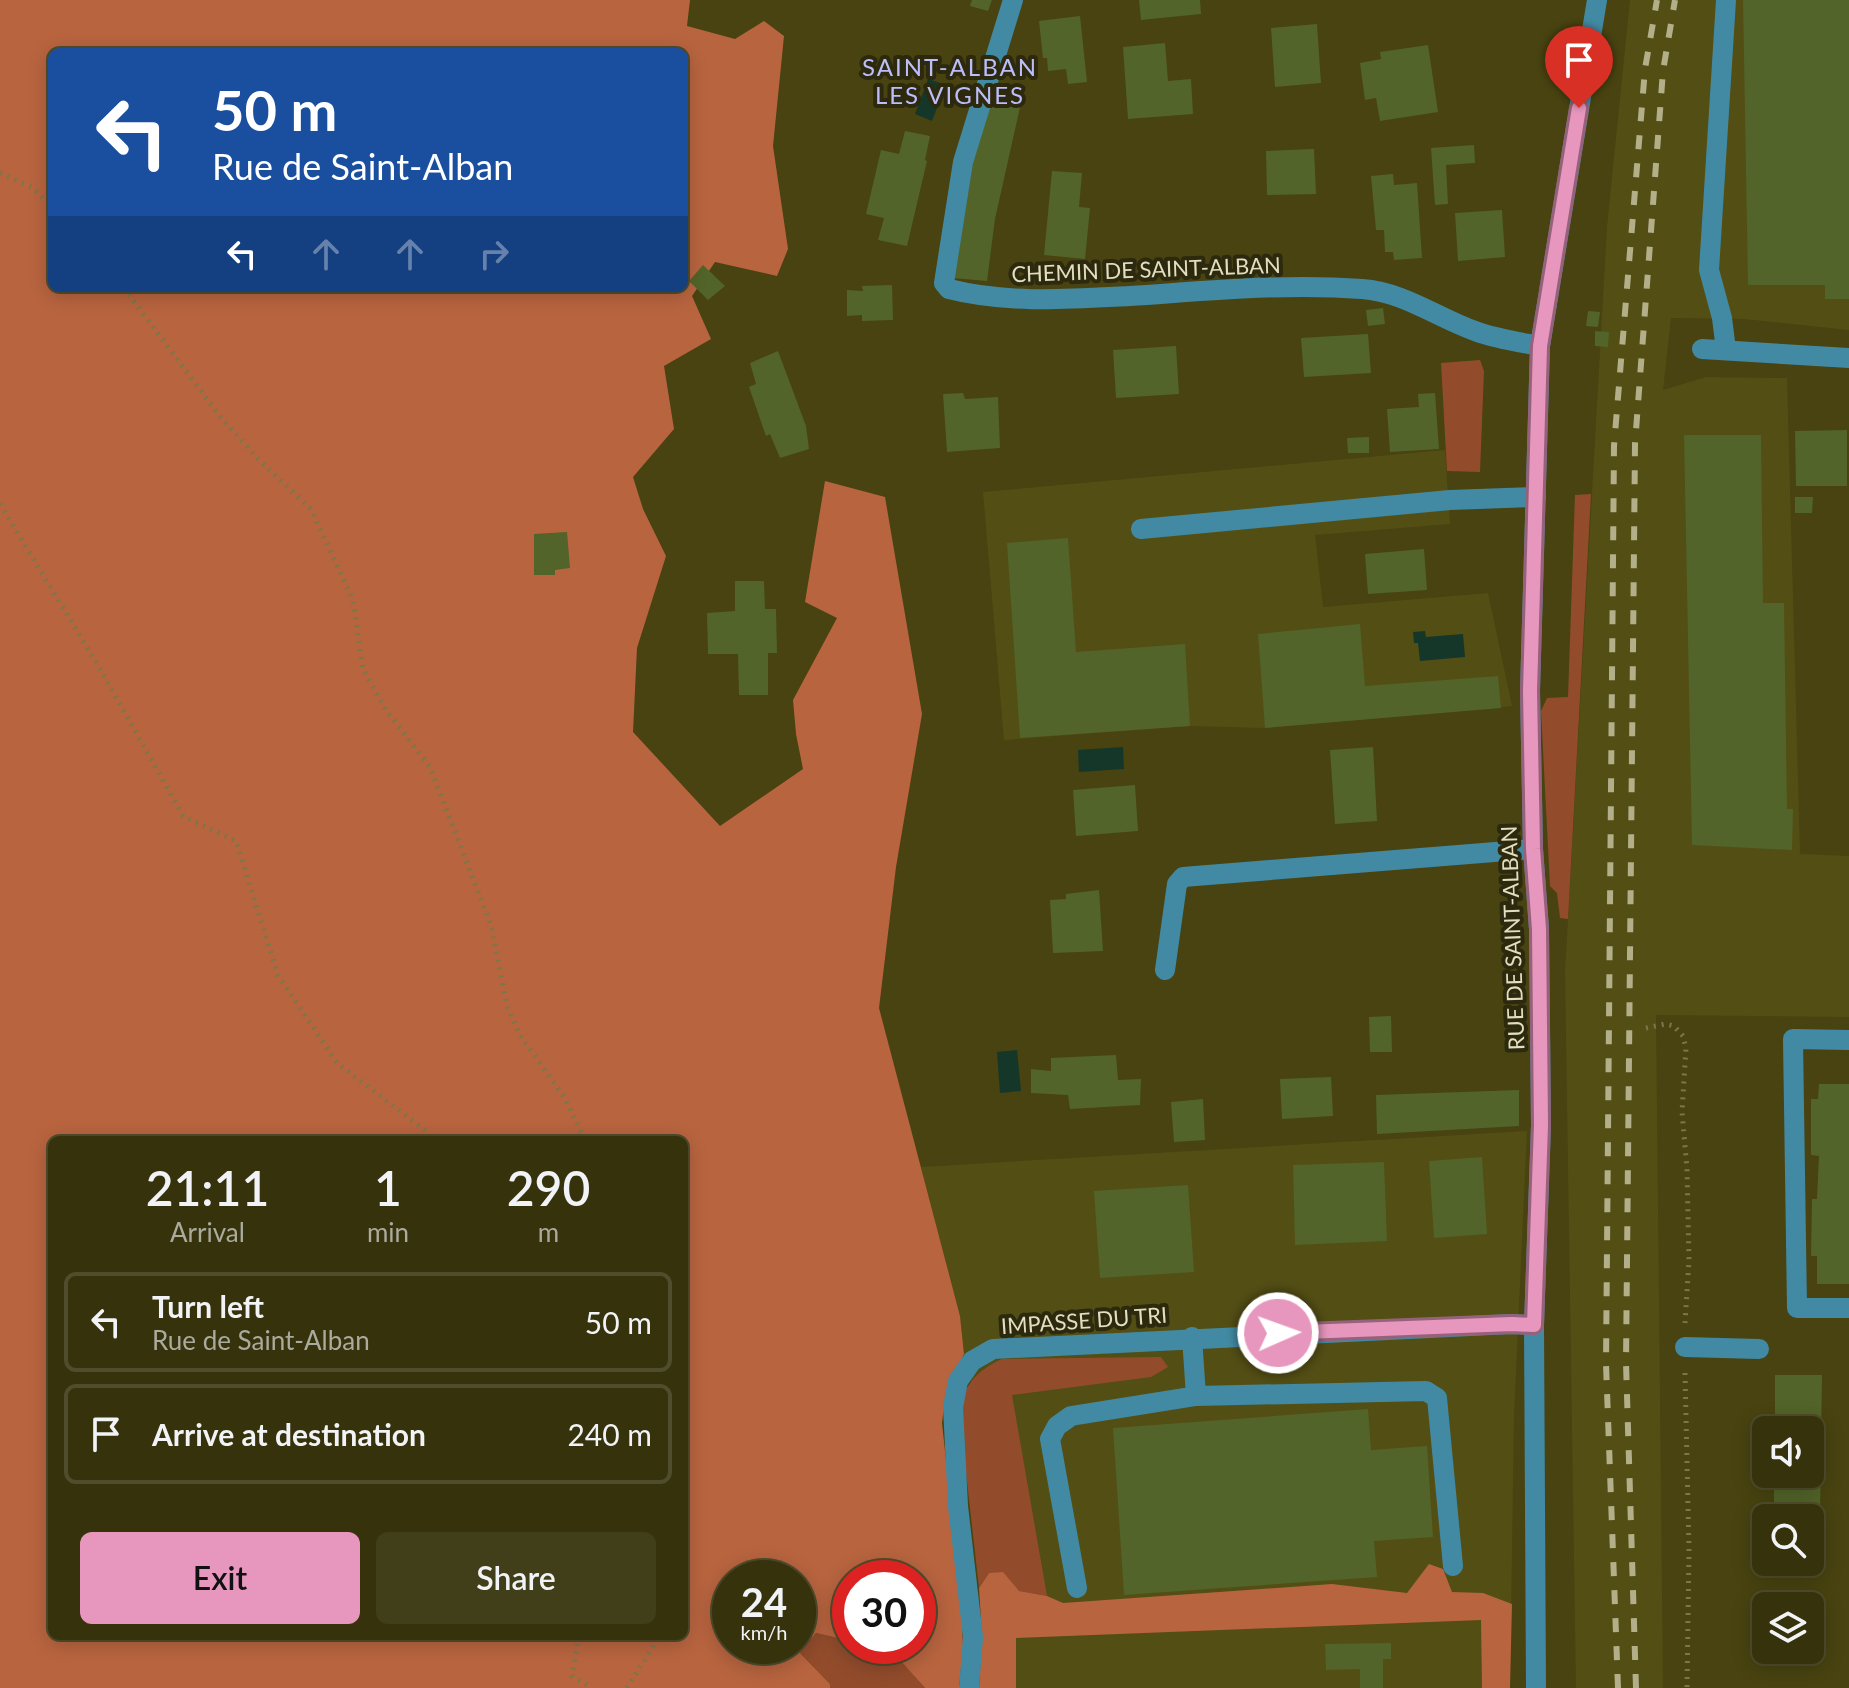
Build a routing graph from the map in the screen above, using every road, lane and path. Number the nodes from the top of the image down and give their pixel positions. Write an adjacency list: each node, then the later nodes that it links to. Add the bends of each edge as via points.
1 (1013, 0): 7 (street, CHEMIN DE SAINT-ALBAN, via 963,162 944,283 949,289 1001,299 1080,299 1259,287 1363,289 1415,302 1475,331)
2 (1597, 0): 7 (street, RUE DE SAINT-ALBAN)
3 (1726, 0): 9 (street, via 1709,270)
4 (0, 173): 5 (path, via 31,187)
5 (48, 202)
6 (127, 292): 18 (path, via 222,419 311,509 353,600 363,669 386,710 430,767 491,925 507,1006)
7 (1540, 346): 11 (street, RUE DE SAINT-ALBAN)
8 (1702, 349): 9 (street)
9 (1726, 350): 10 (street)
10 (1849, 358)
11 (1536, 497): 13 (street); 14 (street, RUE DE SAINT-ALBAN, via 1530,691)
12 (0, 504): 17 (path, via 183,816 236,841 278,975 337,1063)
13 (1141, 529)
14 (1533, 849): 15 (street, via 1183,877 1177,884); 20 (street, RUE DE SAINT-ALBAN, via 1541,1110)
15 (1165, 970)
16 (1849, 1040): 19 (street, via 1793,1039 1797,1308)
17 (431, 1136)
18 (583, 1136)
19 (1849, 1308)
20 (1534, 1325): 21 (street, IMPASSE DU TRI); 32 (street, RUE DE SAINT-ALBAN)
21 (1192, 1337): 24 (street); 31 (street, IMPASSE DU TRI, via 993,1349 972,1361 958,1381 953,1407 973,1637)
22 (1685, 1347): 23 (street)
23 (1759, 1349)
24 (1196, 1396): 25 (street, via 1426,1391 1437,1398); 26 (street, via 1071,1416 1057,1426 1050,1439)
25 (1453, 1566)
26 (1077, 1588)
27 (578, 1640): 29 (path, via 572,1676)
28 (657, 1640): 30 (path)
29 (592, 1688)
30 (627, 1688)
31 (969, 1688)
32 (1536, 1688)

